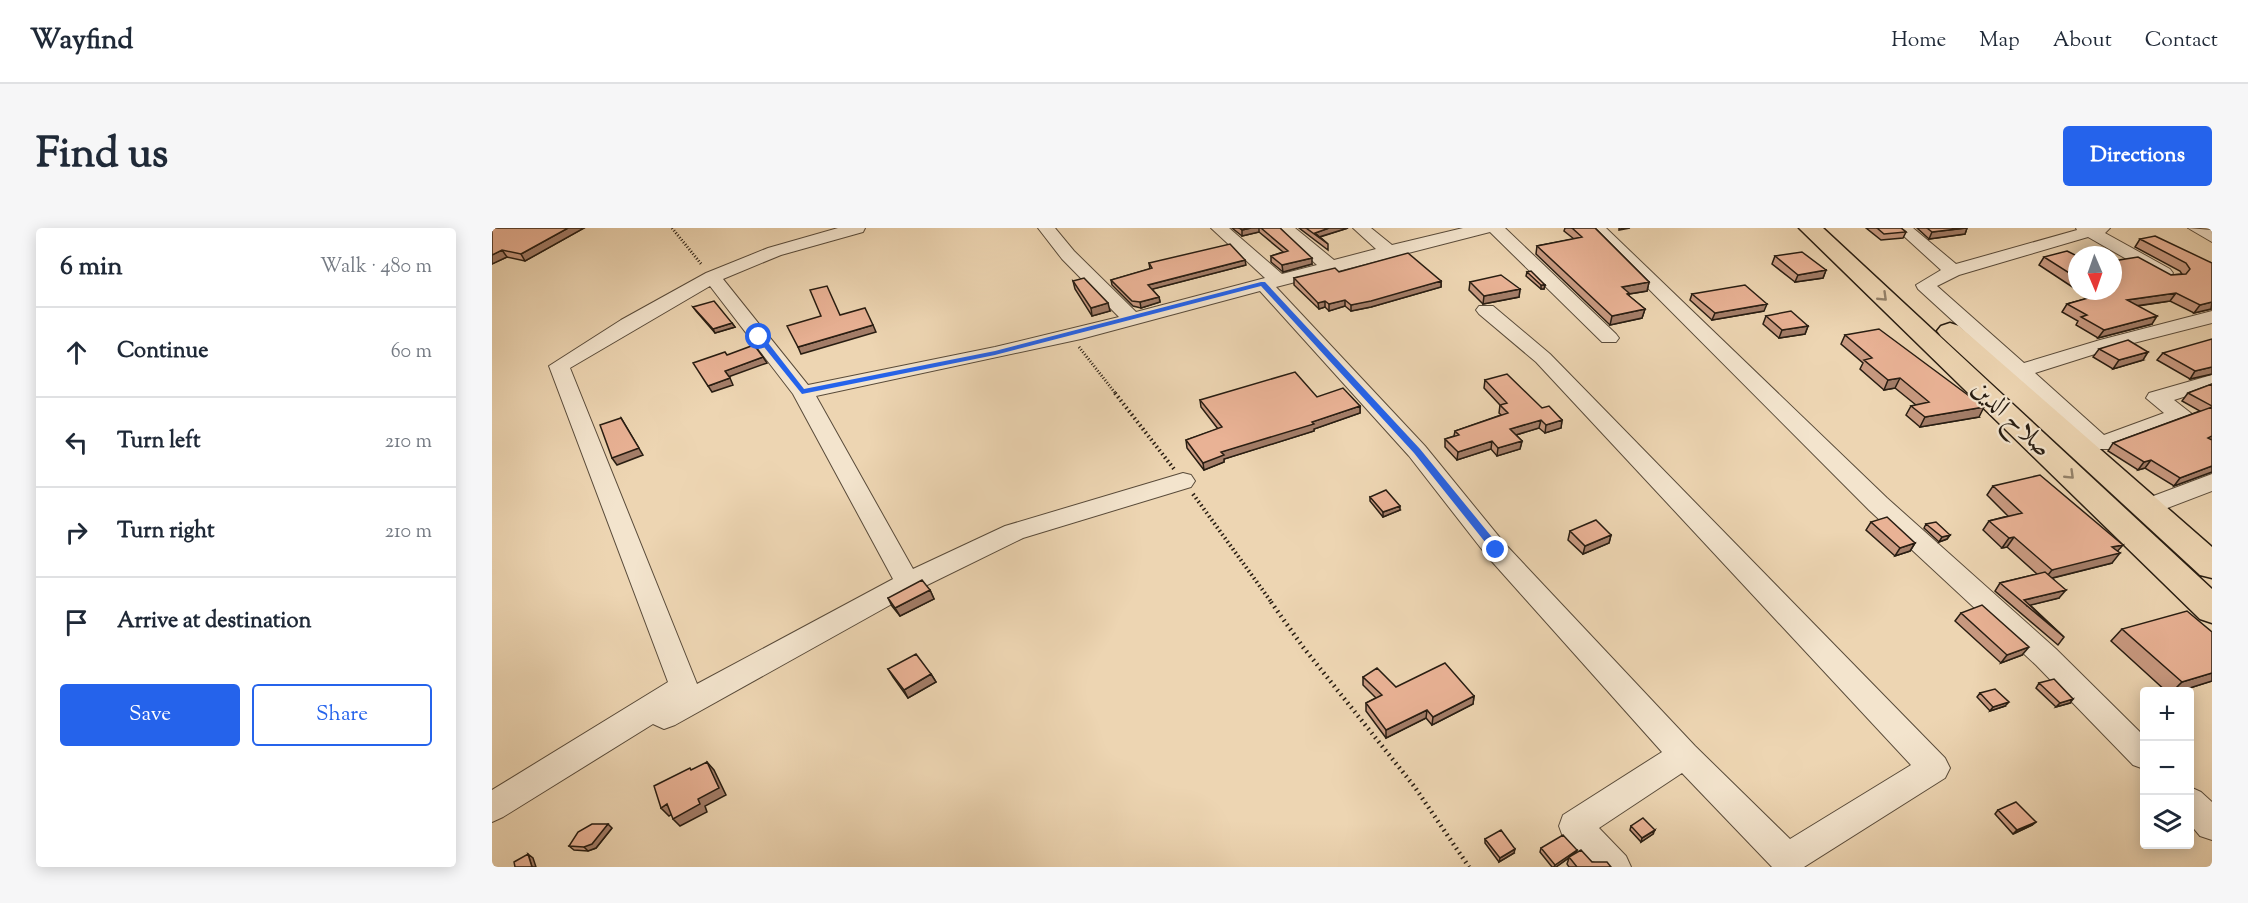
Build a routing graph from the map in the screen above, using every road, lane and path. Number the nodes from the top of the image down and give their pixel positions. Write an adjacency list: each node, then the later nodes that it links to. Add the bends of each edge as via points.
1 (672, 228): 19 (path)
2 (857, 228): 19 (street, via 750,260)
3 (1046, 228): 24 (street)
4 (1219, 228): 21 (street)
5 (1286, 228): 17 (street)
6 (1361, 228): 16 (street)
7 (1486, 228): 16 (street)
8 (1496, 228): 26 (street)
9 (1596, 228): 36 (street, via 1878,504 2046,657)
10 (1810, 228): 35 (highway, صلاح الدين, one-way to 35)
11 (1835, 228): 32 (highway, صلاح الدين)
12 (1903, 228): 18 (street)
13 (2196, 228): 15 (street)
14 (2091, 229): 18 (street); 20 (street)
15 (2212, 237)
16 (1388, 251): 17 (street)
17 (1331, 267): 21 (street)
18 (1953, 272): 27 (street, via 1925,285)
19 (712, 277): 29 (street); 39 (street, via 559,366 683,684 676,694)
20 (2173, 277)
21 (1271, 282): 24 (street); 37 (street, via 1417,451 1496,550)
22 (1486, 310): 37 (street, via 1543,358 1934,768 1787,859)
23 (2212, 317): 27 (street)
24 (1131, 318): 25 (street)
25 (1081, 333): 29 (street); 30 (path, via 1077,343)
26 (1609, 338)
27 (2021, 371): 28 (street, via 2101,444 2181,414 2157,398)
28 (2212, 381)
29 (802, 392): 34 (street)
30 (1183, 481): 34 (street, via 1014,532); 41 (path, via 1303,647 1414,786)
31 (2212, 482): 32 (street)
32 (2149, 507): 33 (highway, صلاح الدين)
33 (2212, 566)
34 (908, 583): 39 (street)
35 (2212, 610)
36 (2140, 751)
37 (1684, 755): 42 (street, via 1575,826)
38 (2194, 806): 40 (street)
39 (492, 808)
40 (2212, 825)
41 (1469, 867)
42 (1614, 867)

